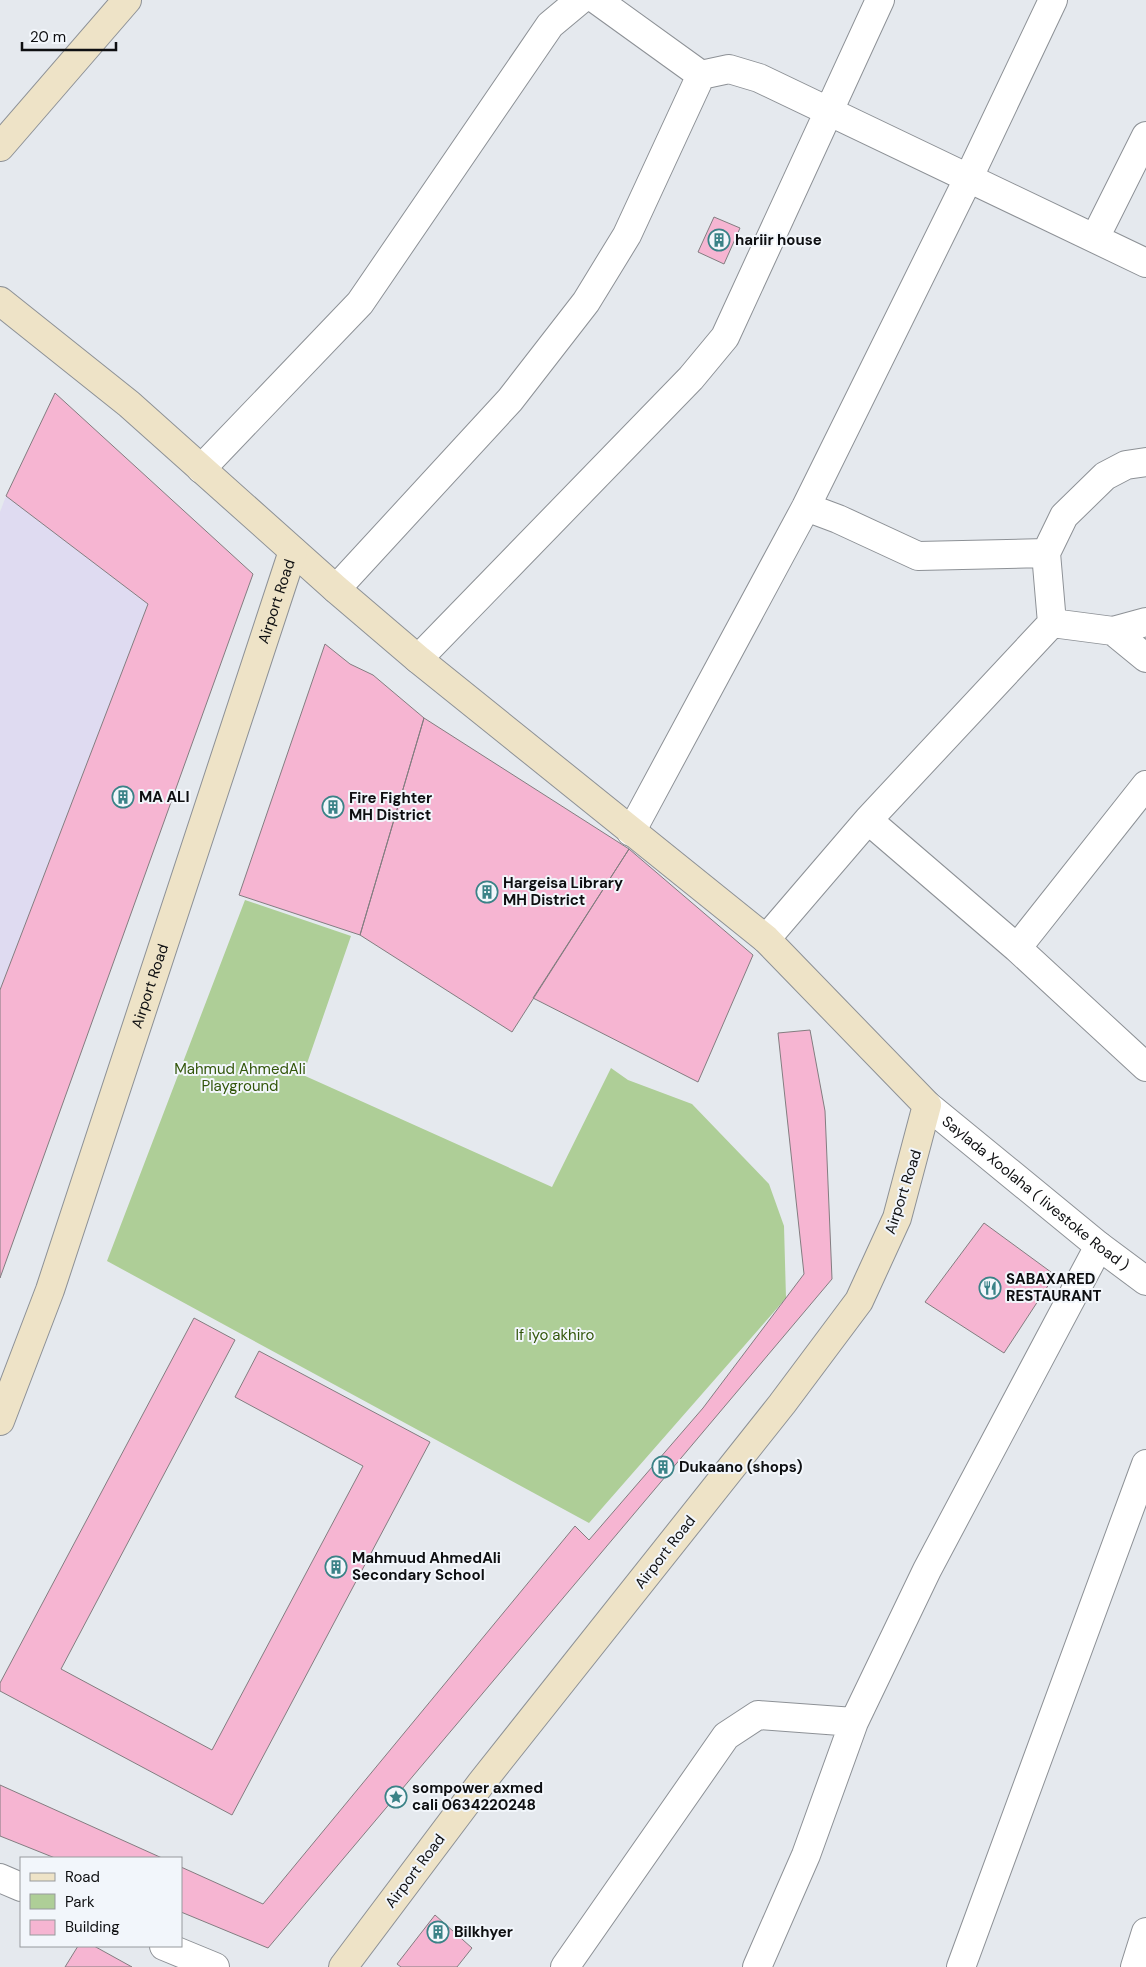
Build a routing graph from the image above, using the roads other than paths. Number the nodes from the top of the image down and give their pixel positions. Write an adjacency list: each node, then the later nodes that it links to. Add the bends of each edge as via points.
1 (580, 0): 15 (street, via 550,25 360,303)
2 (597, 0): 6 (street)
3 (880, 0): 7 (street)
4 (1053, 0): 10 (street)
5 (123, 1): 9 (main road)
6 (701, 75): 7 (street, via 728,69 759,78); 19 (street, via 627,235 586,302 510,400)
7 (829, 112): 10 (street); 24 (street, via 725,337 691,378)
8 (1146, 136): 11 (street)
9 (0, 147)
10 (969, 177): 11 (street); 16 (street)
11 (1095, 238): 12 (street)
12 (1146, 263)
13 (0, 301): 15 (main road, via 129,404)
14 (1146, 462): 18 (street, via 1126,465 1105,476 1085,494 1064,516)
15 (201, 469): 17 (main road)
16 (806, 507): 18 (street, via 918,556); 27 (street)
17 (293, 551): 19 (main road); 34 (main road, Airport Road, via 50,1290)
18 (1046, 553): 21 (street)
19 (336, 589): 24 (main road)
20 (1146, 622): 22 (street)
21 (1052, 623): 22 (street); 26 (street)
22 (1113, 630): 23 (street)
23 (1146, 658)
24 (418, 660): 27 (main road)
25 (1146, 786): 29 (street)
26 (868, 820): 28 (street); 29 (street)
27 (631, 832): 28 (main road)
28 (766, 939): 31 (main road)
29 (1017, 948): 30 (street)
30 (1146, 1066)
31 (927, 1105): 32 (street, Saylada Xoolaha ( livestoke Road )); 42 (main road, Airport Road, via 897,1218 859,1301 782,1404 482,1782)
32 (1100, 1246): 33 (street, Saylada Xoolaha ( livestoke Road )); 36 (street, via 927,1570)
33 (1146, 1281)
34 (0, 1421)
35 (1146, 1464): 45 (street)
36 (854, 1722): 43 (street, via 758,1715 726,1736); 44 (street, via 806,1855)
37 (0, 1878): 38 (street)
38 (20, 1886)
39 (1146, 1932): 46 (street)
40 (166, 1947): 41 (street)
41 (215, 1967)
42 (343, 1967)
43 (565, 1967)
44 (757, 1967)
45 (961, 1967)
46 (1135, 1967)

